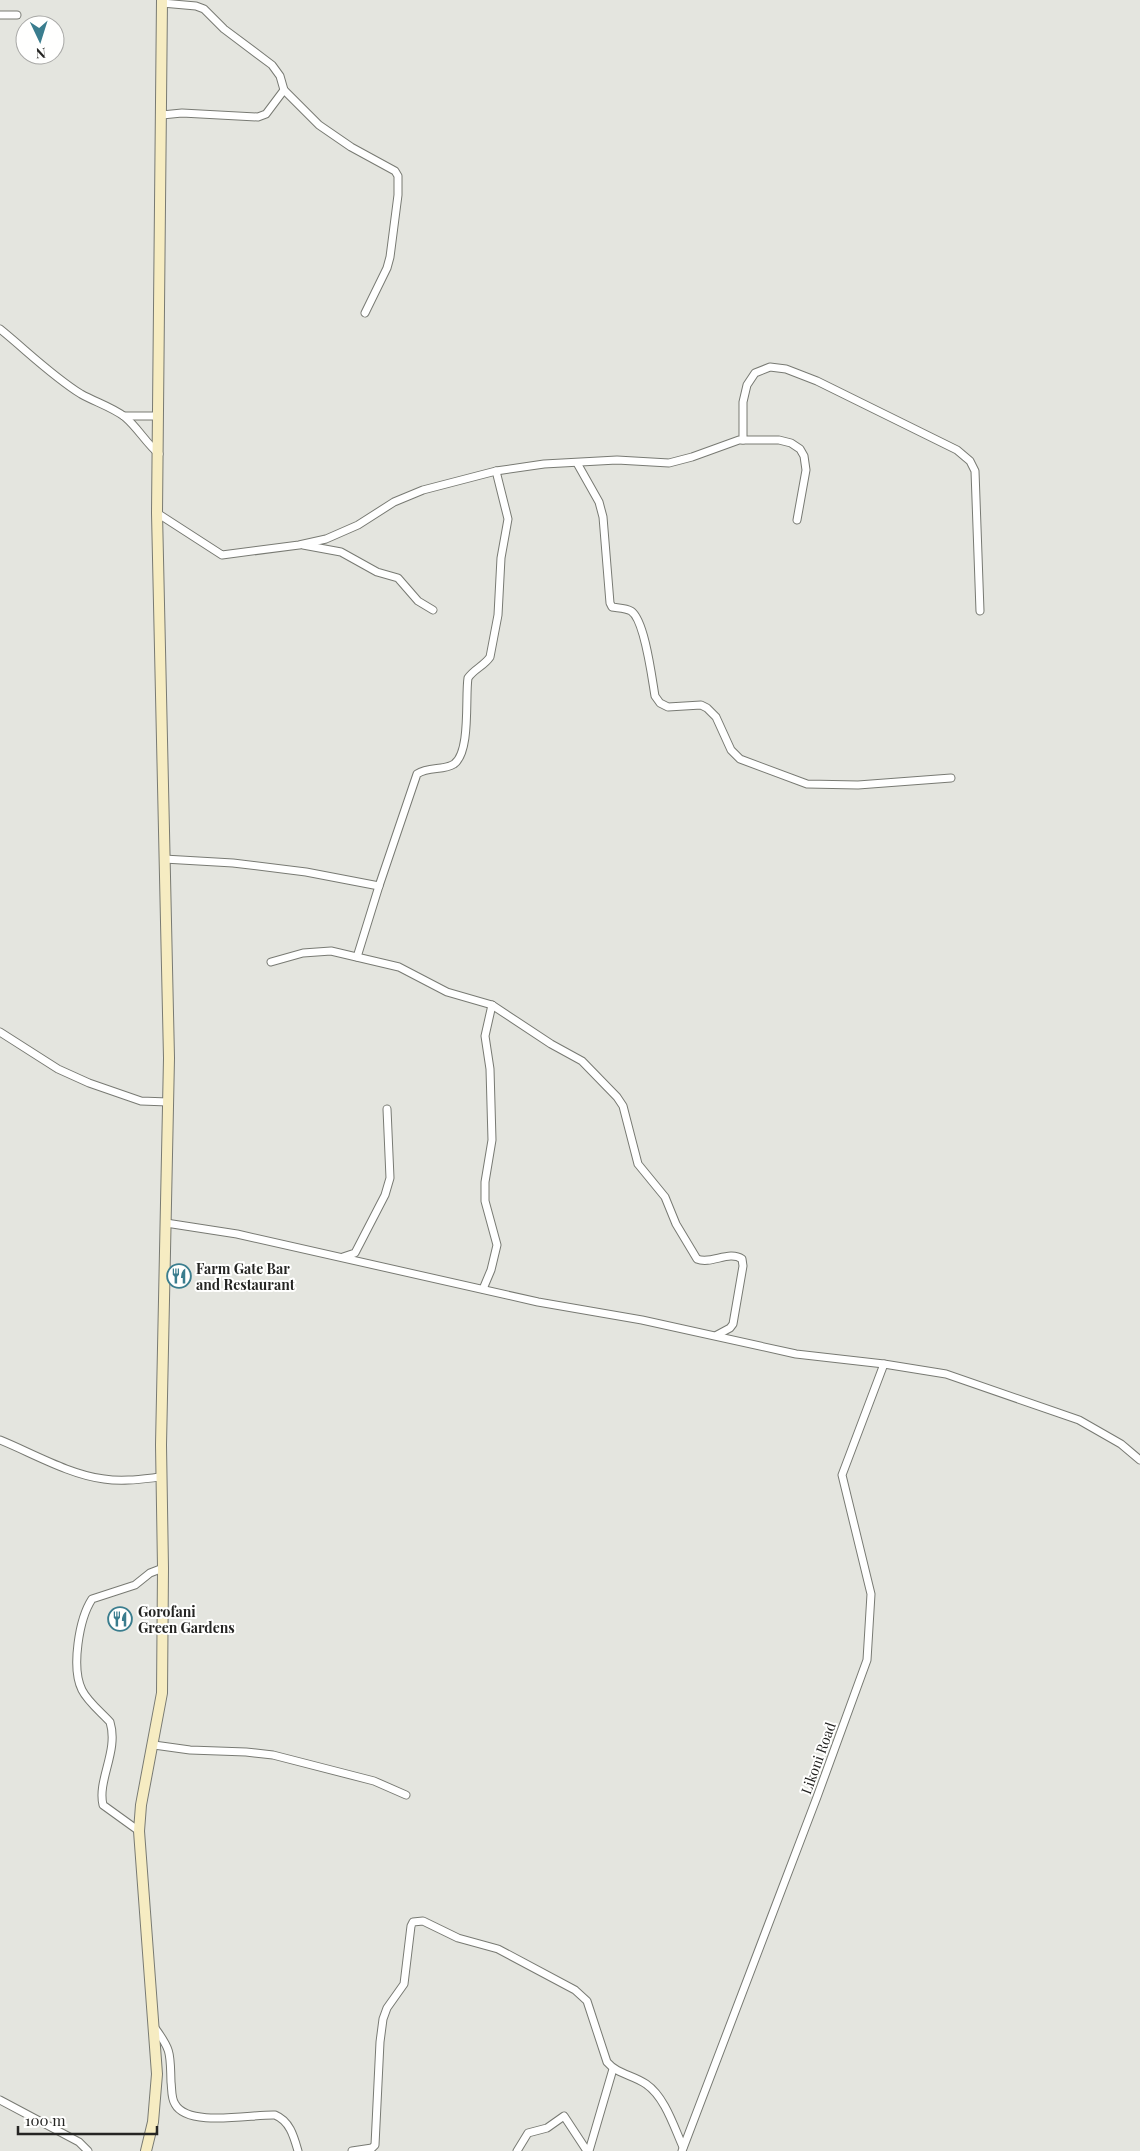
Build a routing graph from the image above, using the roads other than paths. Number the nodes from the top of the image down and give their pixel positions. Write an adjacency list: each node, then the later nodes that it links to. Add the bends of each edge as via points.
1 (162, 1): 4 (street, via 204,9 224,29 272,65); 5 (street)
2 (0, 15): 3 (street)
3 (15, 15)
4 (284, 90): 5 (street, via 266,114 258,116); 6 (street, via 319,125 351,147 395,170 398,176 387,268)
5 (162, 115): 9 (street)
6 (365, 314)
7 (0, 329): 8 (street, via 73,388)
8 (124, 416): 9 (street); 11 (street)
9 (157, 416): 11 (street)
10 (743, 440): 12 (street, via 677,462 617,460); 15 (street, via 779,440 800,448 806,470); 18 (street, via 743,402 747,385 755,373 770,367 786,369 817,381 957,450 970,461 975,471)
11 (159, 454): 14 (street)
12 (577, 463): 13 (street); 19 (street, via 603,517 610,604 631,611 635,616 644,635 655,696 660,703 668,707 702,705 716,717 731,750 740,759 807,784 858,785)
13 (496, 471): 16 (street, via 423,490 394,502 358,526 326,539); 21 (street, via 508,519 501,558 498,615 490,657 468,678 463,752 455,763 418,774)
14 (157, 513): 16 (street, via 222,555); 20 (street)
15 (797, 520)
16 (302, 544): 17 (street, via 341,552 377,572 398,578 418,601)
17 (433, 610)
18 (980, 611)
19 (951, 778)
20 (164, 859): 21 (street, via 306,872); 26 (street)
21 (378, 886): 22 (street)
22 (357, 957): 23 (street, via 332,951 303,953); 24 (street, via 399,967 447,992)
23 (272, 962)
24 (492, 1005): 30 (street, via 485,1036 492,1140 485,1201 497,1245); 31 (street, via 582,1061 617,1098 627,1119 638,1164 665,1197 678,1230 697,1259 735,1256 742,1259 733,1324)
25 (0, 1032): 26 (street, via 58,1070 89,1083 141,1101)
26 (168, 1102): 28 (street)
27 (386, 1109): 29 (street, via 390,1178 385,1195 353,1254)
28 (166, 1223): 29 (street, via 237,1234); 35 (street)
29 (339, 1257): 30 (street)
30 (483, 1289): 31 (street)
31 (717, 1335): 32 (street, via 796,1354)
32 (884, 1364): 34 (street, via 946,1374 1079,1420 1121,1444); 43 (street, Likoni Road, via 842,1475 871,1594 867,1660)
33 (0, 1440): 35 (street, via 82,1475 103,1480)
34 (1140, 1460)
35 (161, 1477): 36 (street)
36 (163, 1568): 37 (street, via 162,1693); 39 (street, via 150,1573 135,1586 92,1599 79,1640 80,1685 112,1727 103,1805)
37 (154, 1745): 38 (street, via 273,1755 374,1781); 39 (street)
38 (406, 1795)
39 (139, 1831): 40 (street)
40 (154, 2028): 45 (street, via 156,2098); 46 (street, via 168,2047 172,2094 183,2113 222,2118 275,2115 291,2131)
41 (613, 2069): 43 (street, via 651,2089 662,2102); 47 (street, via 603,2056 587,2001 575,1990 498,1949 458,1938 417,1920 412,1926 404,1984 383,2019 375,2145); 49 (street)
42 (0, 2100): 44 (street, via 79,2142)
43 (683, 2149)
44 (88, 2151)
45 (146, 2151)
46 (298, 2151)
47 (352, 2151)
48 (517, 2151): 49 (street, via 528,2133 547,2128 564,2116)
49 (588, 2151)

